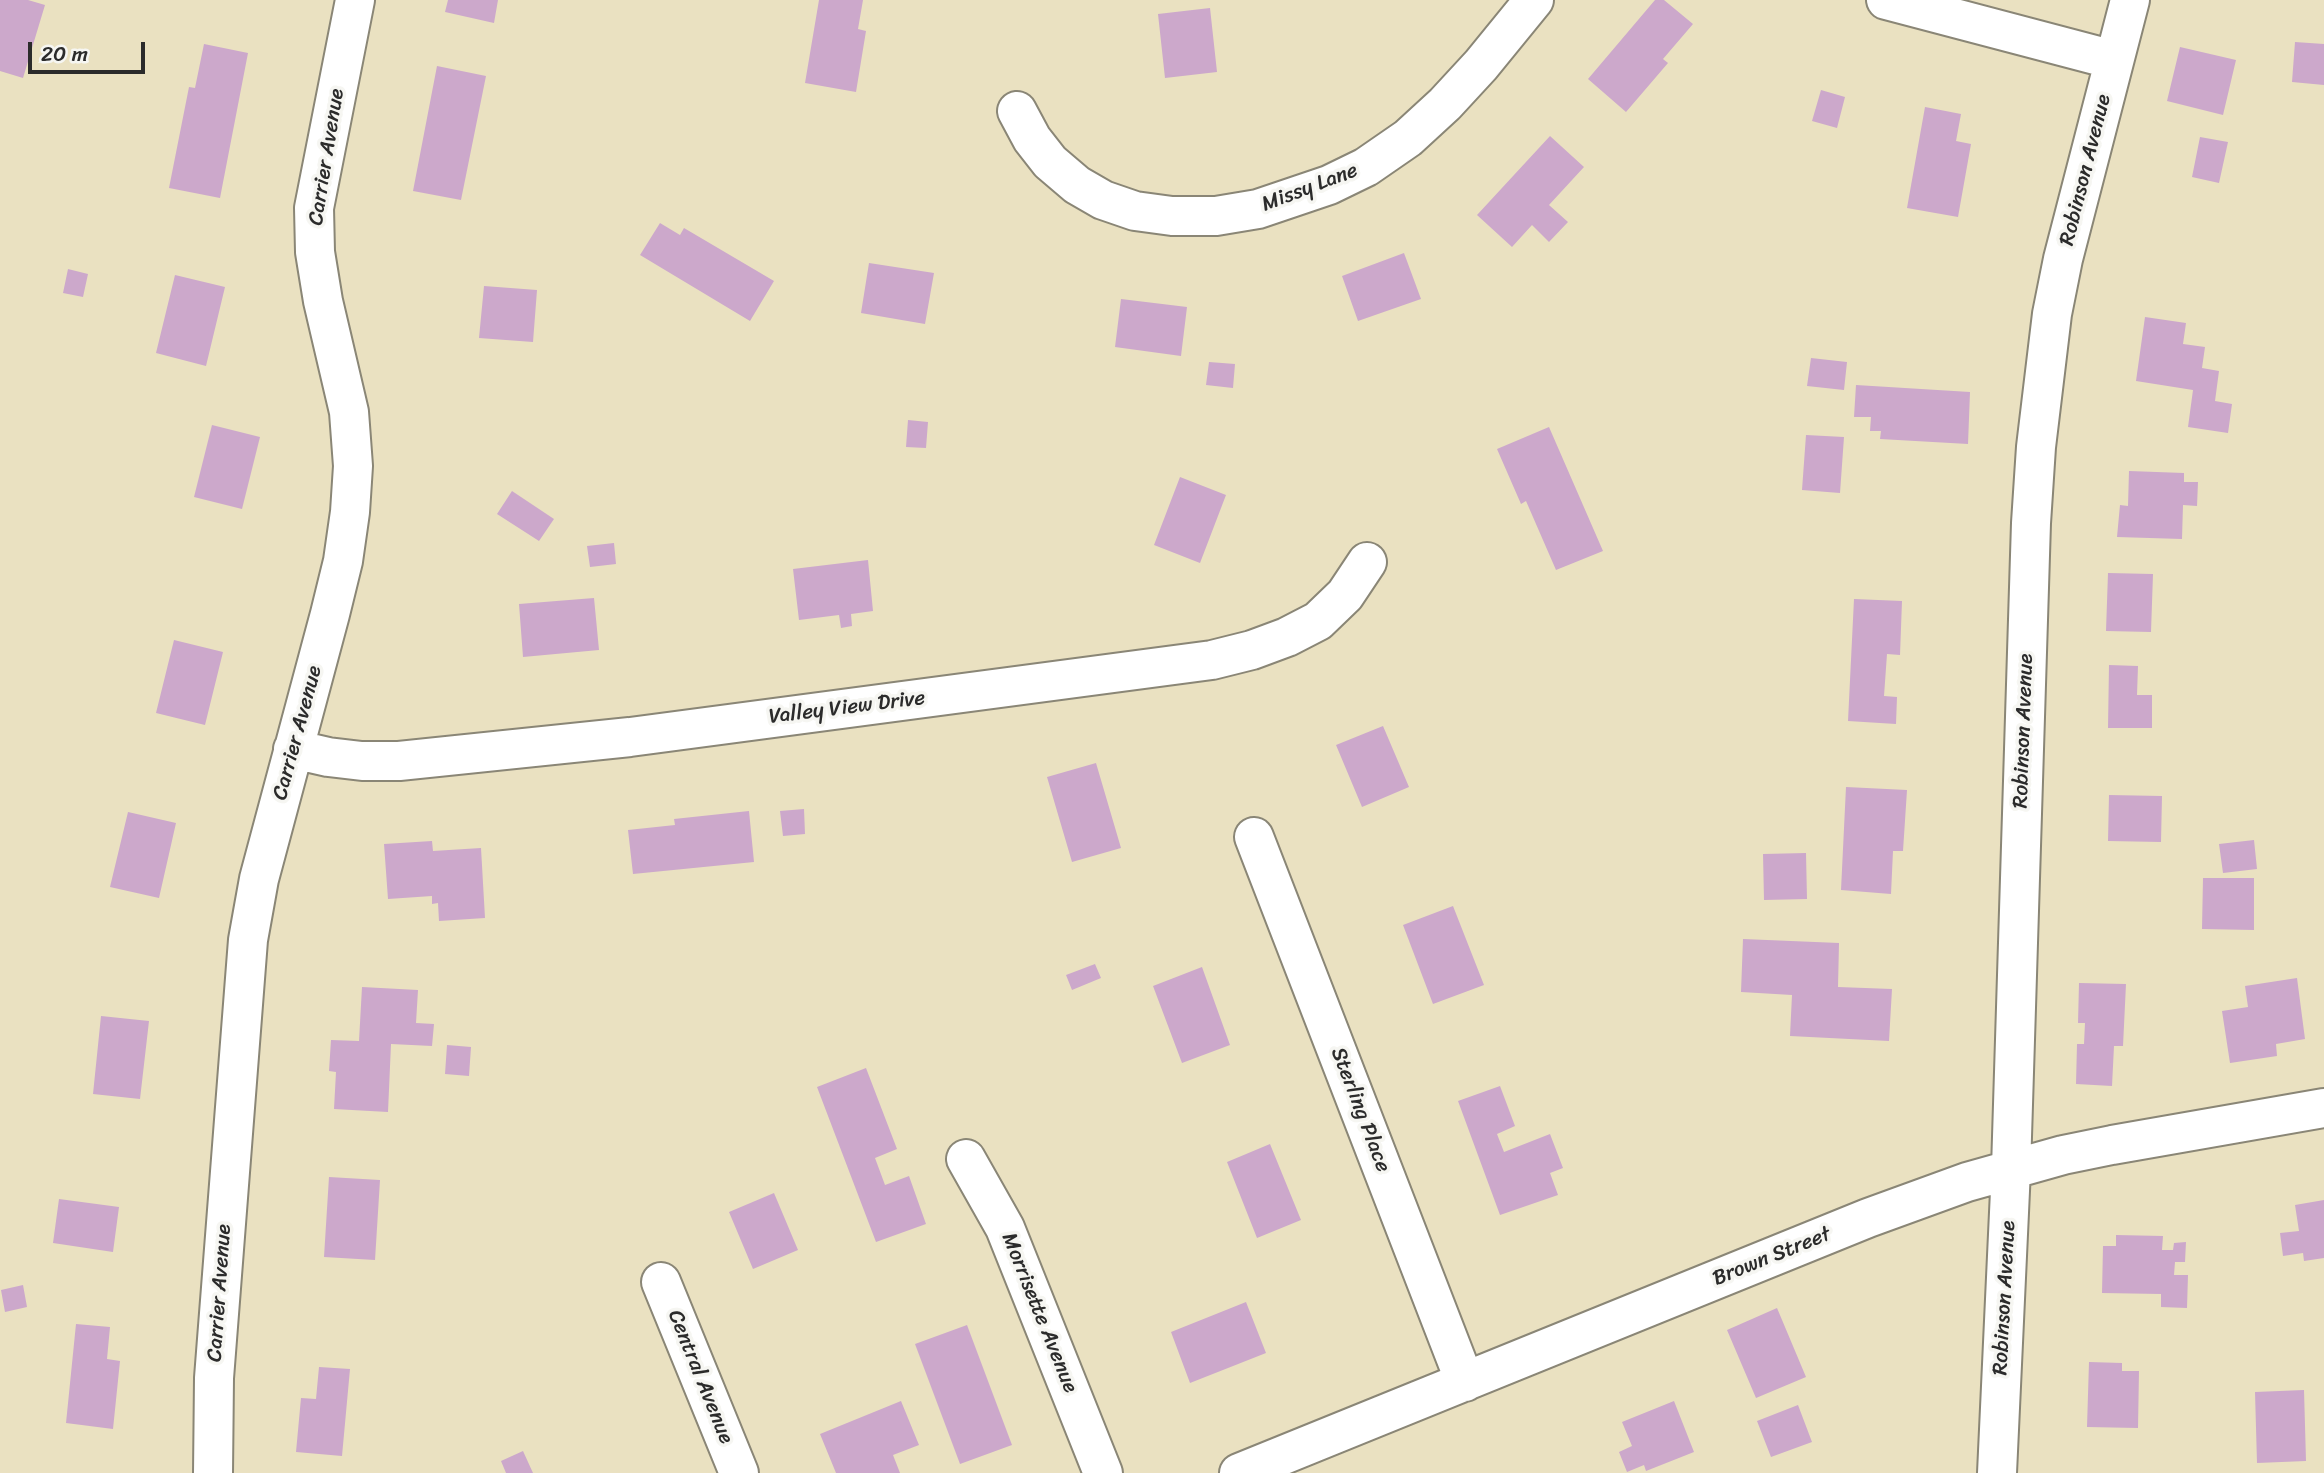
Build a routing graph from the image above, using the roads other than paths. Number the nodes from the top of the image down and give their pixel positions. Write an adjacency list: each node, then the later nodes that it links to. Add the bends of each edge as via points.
1 (355, 0): 8 (street, Carrier Avenue, via 314,208 323,301 349,412 350,512 343,561)
2 (1534, 0): 6 (street, Missy Lane, via 1445,104 1408,138 1329,185 1258,209 1216,216 1172,216 1103,200 1050,162)
3 (1886, 0): 5 (street)
4 (2130, 0): 5 (street, Robinson Avenue)
5 (2114, 60): 12 (street, Robinson Avenue, via 2052,314 2036,447)
6 (1017, 111)
7 (1367, 562): 8 (street, Valley View Drive, via 1345,595 1318,621 1252,650 1212,660 630,737 399,761 362,761)
8 (293, 749): 15 (street, Carrier Avenue, via 248,940 216,1338)
9 (1254, 837): 14 (street, Sterling Place)
10 (2324, 1108): 12 (street, Brown Street, via 2112,1145)
11 (966, 1159): 17 (street, Morrisette Avenue, via 1005,1228)
12 (2011, 1169): 14 (street, Brown Street, via 1868,1218); 19 (street, Robinson Avenue)
13 (661, 1282): 16 (street, Central Avenue)
14 (1465, 1382): 18 (street, Brown Street)
15 (213, 1473)
16 (739, 1473)
17 (1103, 1473)
18 (1239, 1473)
19 (1997, 1473)

